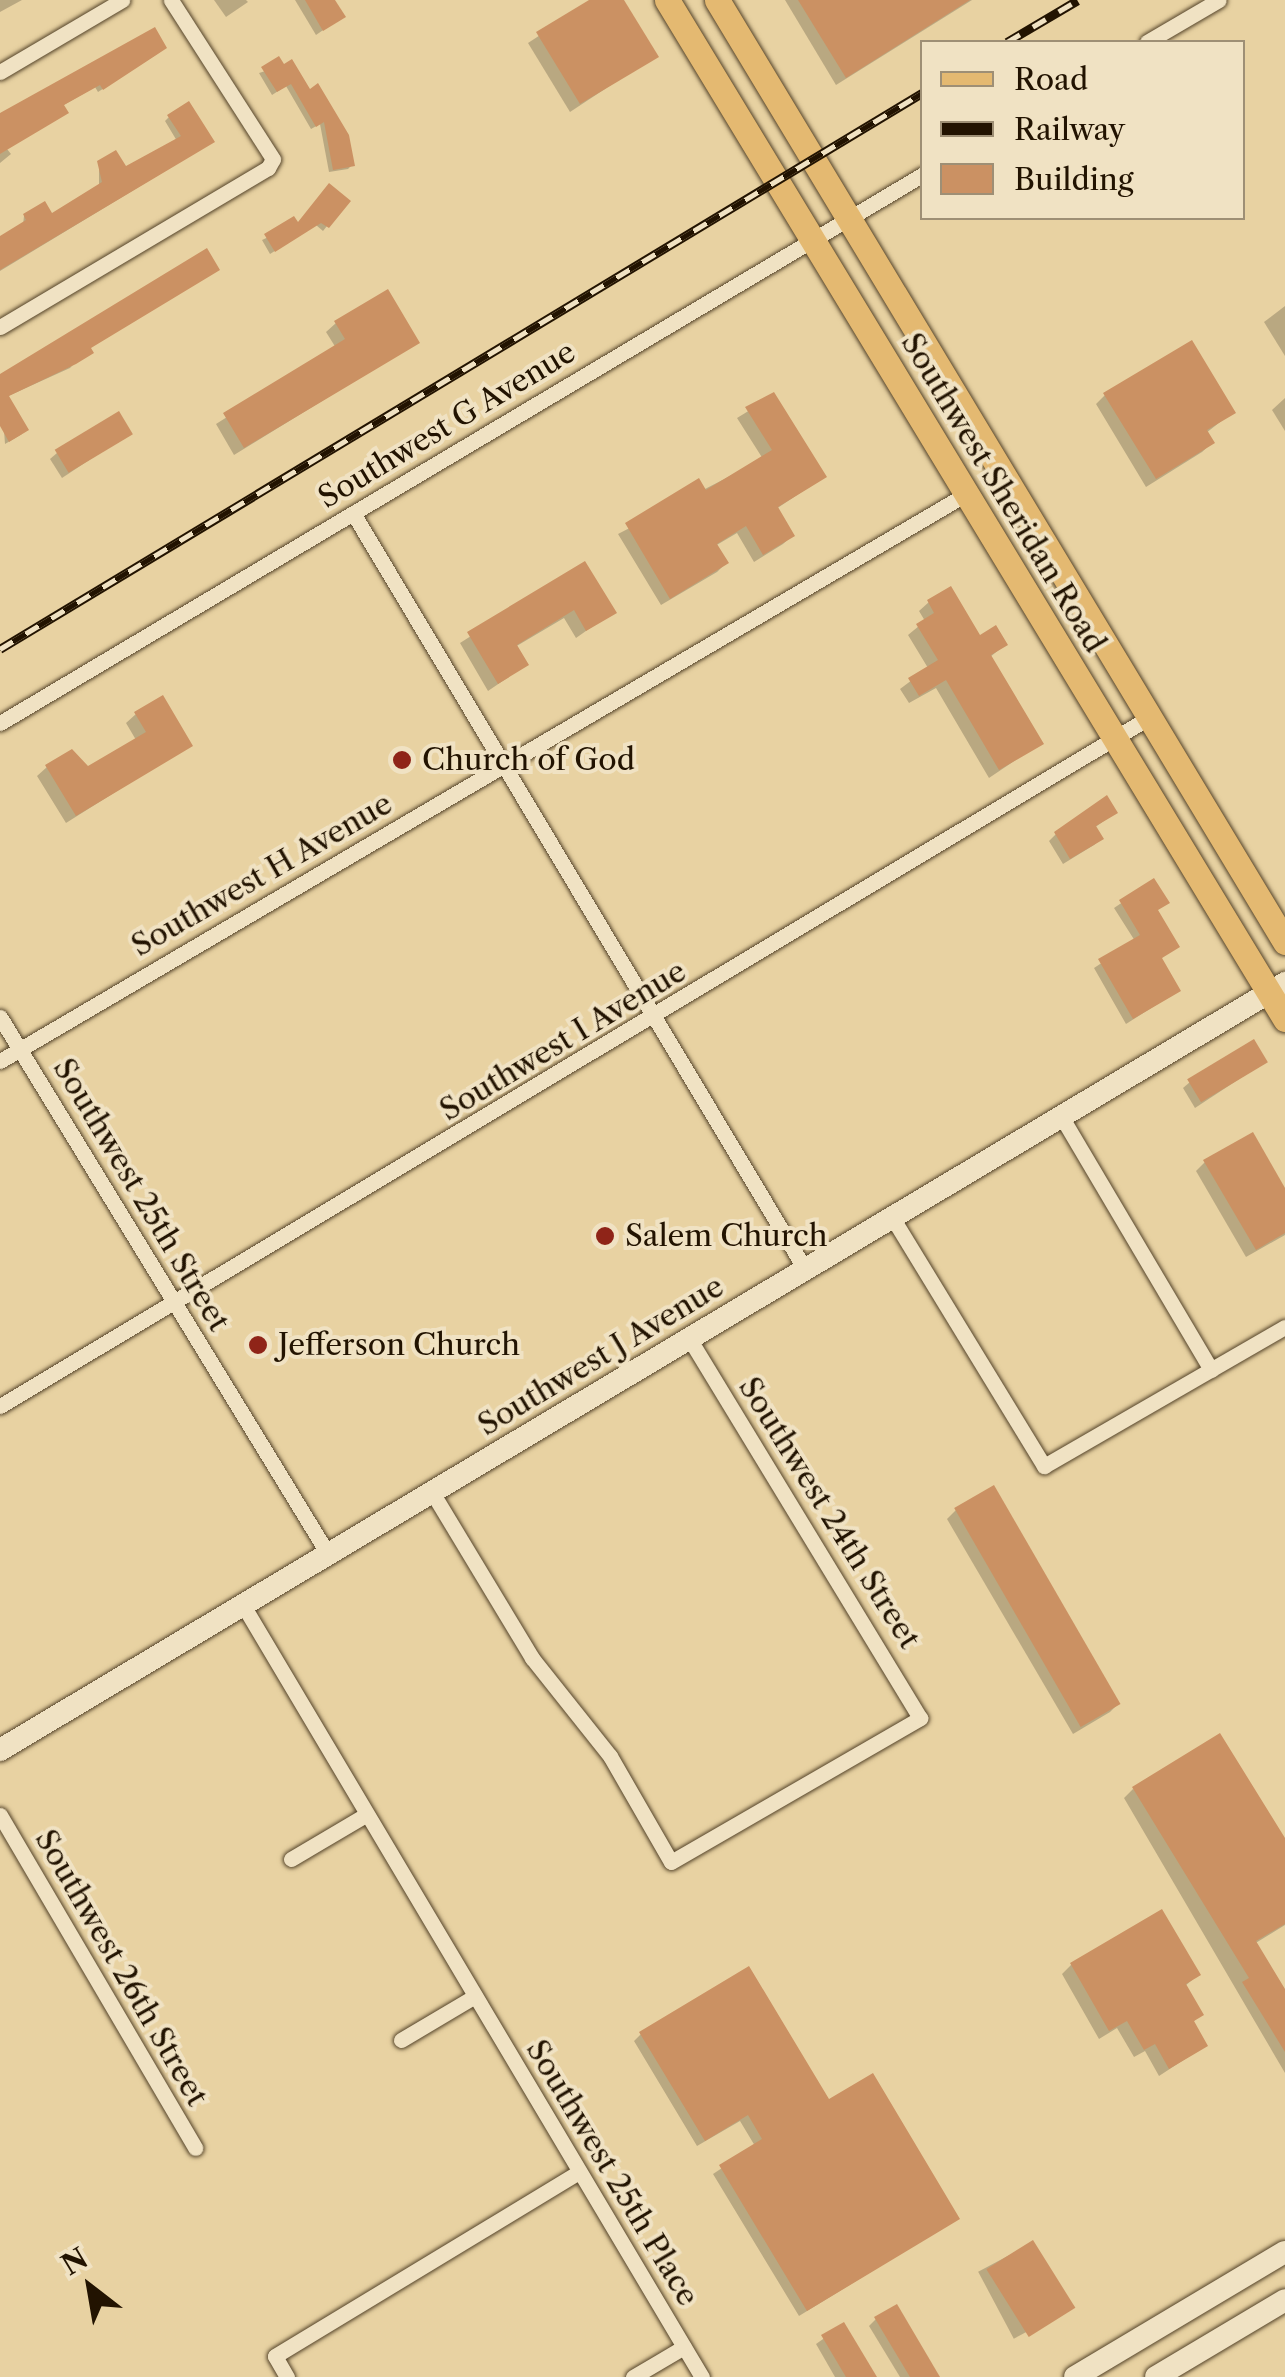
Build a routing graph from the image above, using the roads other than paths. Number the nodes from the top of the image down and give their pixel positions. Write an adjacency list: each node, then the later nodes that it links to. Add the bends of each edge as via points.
1 (122, 0): 7 (street)
2 (171, 0): 11 (street, via 273,159 268,168)
3 (717, 0): 9 (main road, Southwest Sheridan Road)
4 (1219, 0): 6 (street)
5 (672, 2): 10 (main road, Southwest Sheridan Road)
6 (1150, 40)
7 (0, 72)
8 (920, 176): 9 (street, Southwest G Avenue)
9 (849, 218): 10 (street, Southwest G Avenue); 14 (main road, Southwest Sheridan Road)
10 (812, 240): 12 (main road, Southwest Sheridan Road); 13 (street, Southwest G Avenue)
11 (0, 328)
12 (966, 494): 16 (main road, Southwest Sheridan Road); 17 (street, Southwest H Avenue)
13 (352, 513): 15 (street, Southwest G Avenue); 17 (street)
14 (1150, 717): 16 (street, Southwest I Avenue); 18 (main road, Southwest Sheridan Road)
15 (0, 723)
16 (1115, 739): 19 (main road, Southwest Sheridan Road); 20 (street, Southwest I Avenue)
17 (504, 764): 20 (street); 23 (street, Southwest H Avenue)
18 (1285, 942)
19 (1277, 988): 22 (main road, Southwest Sheridan Road); 25 (street, Southwest J Avenue)
20 (656, 1017): 27 (street); 28 (street, Southwest I Avenue)
21 (0, 1018): 23 (street, Southwest 25th Street)
22 (1285, 1019)
23 (19, 1049): 24 (street, Southwest H Avenue); 28 (street, Southwest 25th Street)
24 (0, 1060)
25 (1061, 1116): 26 (street, Southwest J Avenue); 31 (street)
26 (892, 1217): 27 (street, Southwest J Avenue); 31 (street, via 1044,1466)
27 (804, 1270): 30 (street, Southwest J Avenue)
28 (175, 1303): 32 (street, Southwest I Avenue); 34 (street, Southwest 25th Street)
29 (1285, 1327): 31 (street)
30 (689, 1338): 33 (street, Southwest J Avenue); 33 (street, Southwest 24th Street, via 920,1718 671,1862 610,1756 532,1658)
31 (1204, 1374)
32 (0, 1406)
33 (432, 1492): 34 (street, Southwest J Avenue)
34 (328, 1554): 35 (street, Southwest J Avenue)
35 (243, 1605): 36 (street, Southwest J Avenue); 37 (street, Southwest 25th Place)
36 (0, 1750)
37 (367, 1814): 39 (street); 40 (street, Southwest 25th Place)
38 (0, 1815): 42 (street, Southwest 26th Street)
39 (291, 1860)
40 (475, 1996): 41 (street); 43 (street, Southwest 25th Place)
41 (400, 2040)
42 (195, 2148)
43 (579, 2172): 46 (street, Southwest 25th Place); 47 (street, via 275,2356)
44 (1285, 2252): 50 (street)
45 (1285, 2300): 51 (street)
46 (684, 2347): 48 (street); 49 (street, Southwest 25th Place)
47 (287, 2377)
48 (634, 2377)
49 (702, 2377)
50 (1075, 2377)
51 (1156, 2377)

